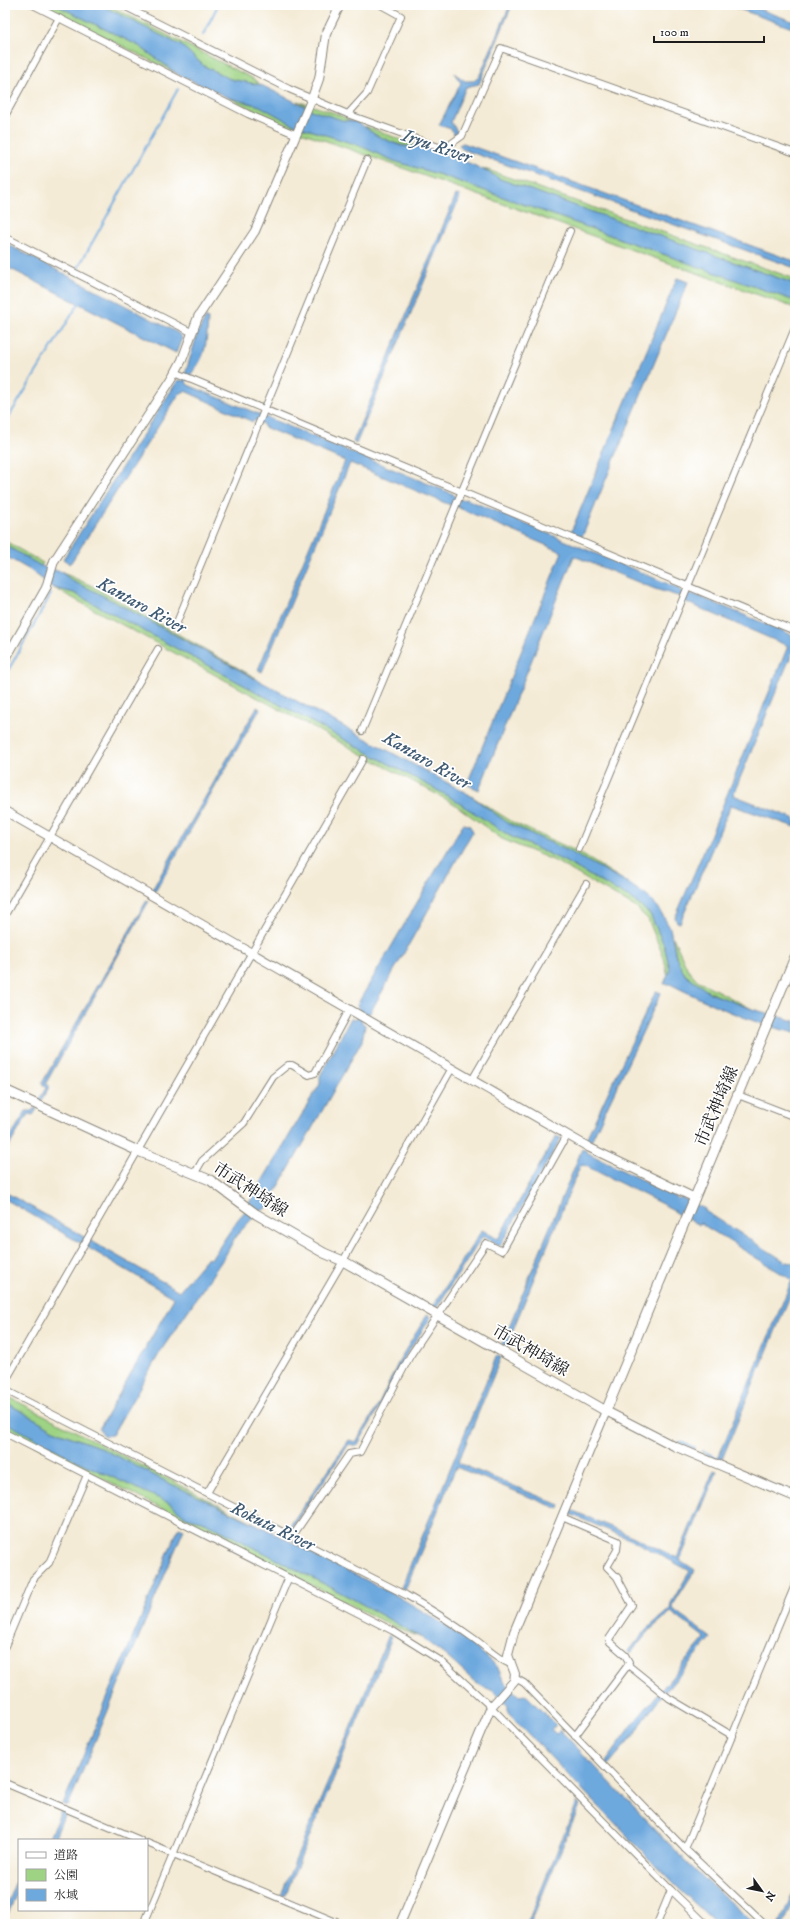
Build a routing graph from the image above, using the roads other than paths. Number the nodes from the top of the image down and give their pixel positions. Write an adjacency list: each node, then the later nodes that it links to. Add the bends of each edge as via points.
1 (33, 5): 5 (street)
2 (122, 5): 6 (street, via 289,89)
3 (340, 5): 6 (street, via 326,34 319,79)
4 (381, 5): 7 (street, via 401,16 367,93)
5 (59, 18): 8 (street); 9 (street, via 248,114)
6 (312, 98): 7 (street); 9 (street)
7 (348, 114): 10 (street, via 447,150 462,136 501,48)
8 (5, 116)
9 (298, 135): 15 (street, via 254,231)
10 (795, 153)
11 (367, 160): 17 (street)
12 (570, 231): 18 (street)
13 (5, 237): 15 (street)
14 (795, 328): 19 (street)
15 (191, 332): 16 (street, via 182,360)
16 (175, 372): 17 (street); 23 (street, via 53,564 46,588)
17 (264, 411): 18 (street); 20 (street)
18 (461, 493): 19 (street); 24 (street)
19 (687, 588): 21 (street); 28 (street)
20 (175, 627)
21 (795, 631)
22 (158, 649): 27 (street)
23 (5, 660)
24 (362, 731)
25 (363, 759): 31 (street)
26 (5, 812): 27 (street)
27 (50, 837): 30 (street); 31 (street)
28 (579, 849)
29 (586, 884): 35 (street)
30 (5, 915)
31 (252, 953): 33 (street); 40 (street)
32 (795, 957): 37 (main road, 市武神埼線)
33 (349, 1010): 34 (street); 41 (street, via 315,1073 309,1075 288,1065 273,1077 244,1123 202,1161)
34 (452, 1068): 35 (street); 43 (street)
35 (472, 1080): 39 (street)
36 (5, 1090): 40 (main road, 市武神埼線)
37 (738, 1095): 38 (street); 42 (main road, 市武神埼線)
38 (795, 1117)
39 (567, 1135): 42 (street); 44 (street, via 502,1251 486,1243)
40 (138, 1151): 41 (main road, 市武神埼線); 45 (street)
41 (195, 1173): 43 (main road, 市武神埼線, via 217,1185 256,1214)
42 (694, 1200): 47 (main road, 市武神埼線)
43 (343, 1261): 44 (main road, 市武神埼線); 50 (street)
44 (438, 1316): 47 (main road, 市武神埼線); 53 (street, via 410,1356 360,1452 349,1454)
45 (5, 1382)
46 (5, 1390): 50 (street)
47 (606, 1412): 51 (street, via 674,1446); 52 (street)
48 (5, 1433): 49 (street)
49 (87, 1475): 54 (street); 56 (street, via 49,1564 33,1579)
50 (207, 1492): 53 (street)
51 (795, 1497)
52 (562, 1517): 57 (street, via 514,1632 508,1655); 58 (street, via 618,1541 617,1550 607,1567 617,1577 632,1605 609,1639 625,1655 629,1662)
53 (292, 1537): 57 (street, via 406,1594 438,1613 500,1660)
54 (288, 1579): 60 (street, via 393,1631 440,1661); 67 (street)
55 (795, 1585): 62 (street)
56 (5, 1646)
57 (510, 1664): 59 (street)
58 (628, 1666): 61 (street); 62 (street, via 665,1695)
59 (514, 1681): 60 (street); 61 (street, via 524,1683)
60 (491, 1707): 68 (street); 71 (street)
61 (575, 1736): 66 (street)
62 (733, 1736): 66 (street)
63 (5, 1783): 64 (street)
64 (138, 1839)
65 (148, 1843): 67 (street)
66 (686, 1849): 74 (street)
67 (173, 1854): 69 (street); 70 (street)
68 (671, 1890): 72 (street); 73 (street)
69 (144, 1924)
70 (341, 1924)
71 (400, 1924)
72 (657, 1924)
73 (706, 1924)
74 (764, 1924)

